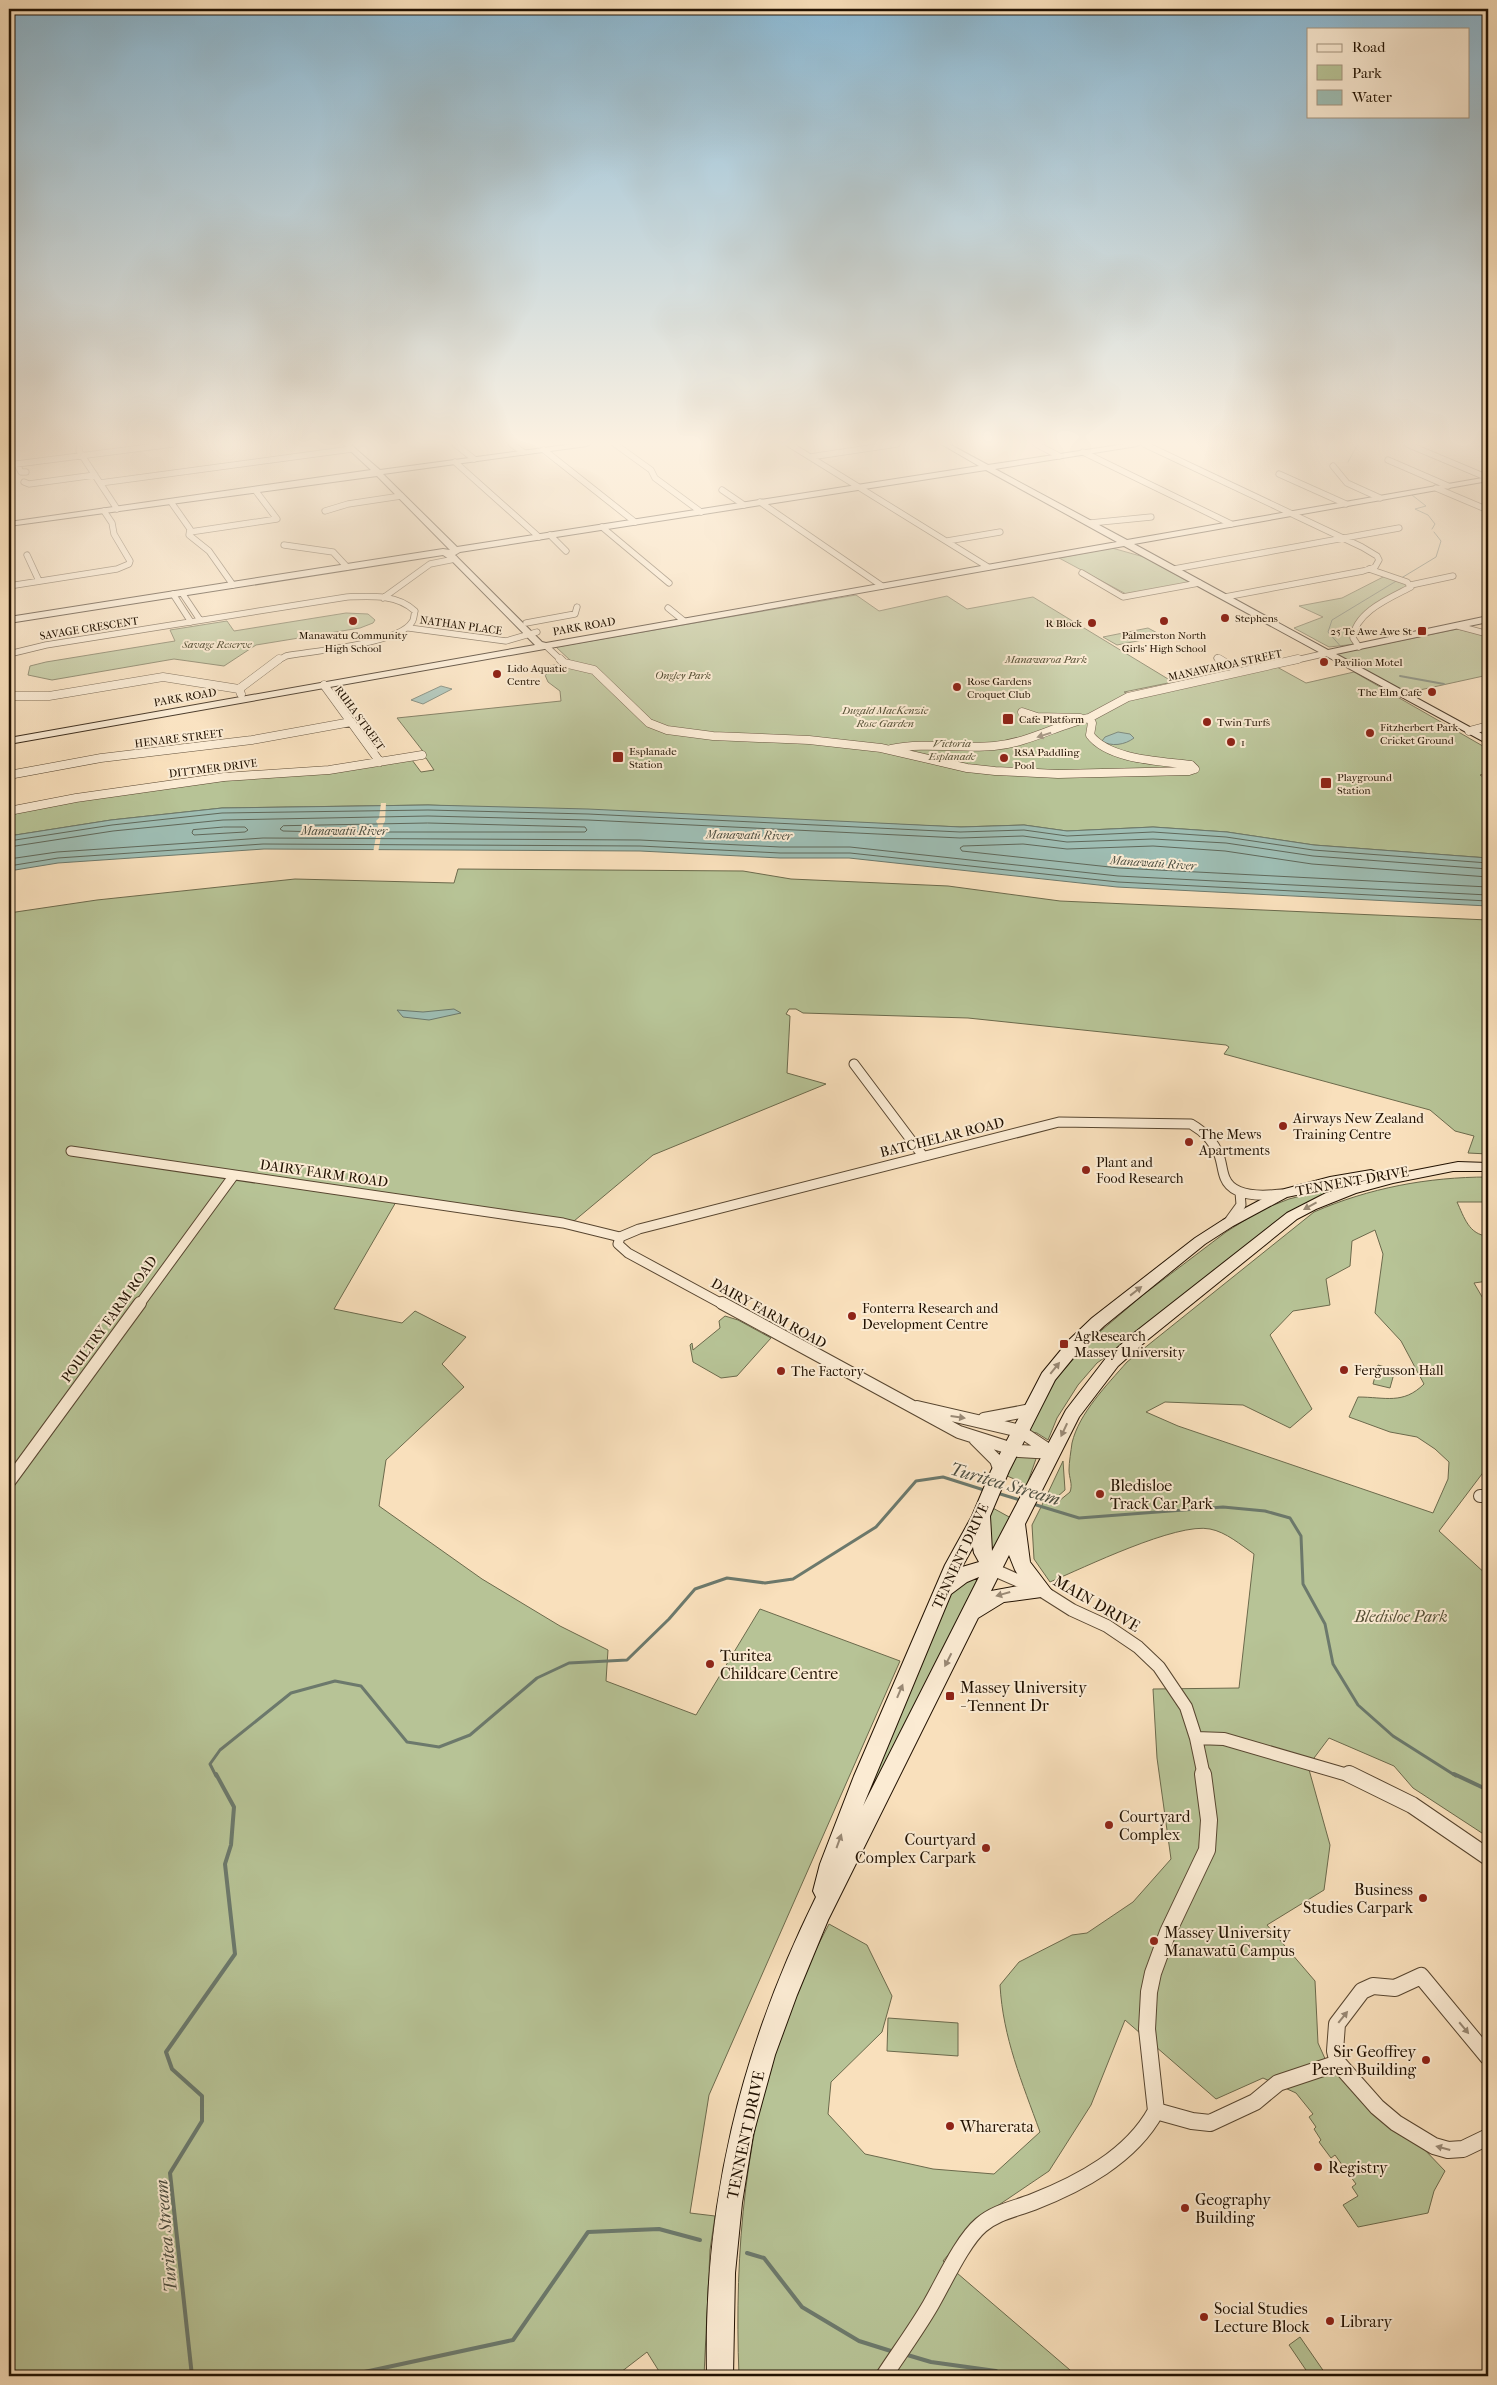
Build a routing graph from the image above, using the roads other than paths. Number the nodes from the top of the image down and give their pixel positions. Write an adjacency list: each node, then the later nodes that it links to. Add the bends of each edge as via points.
1 (27, 555): 23 (street)
2 (127, 555): 23 (street, via 129,564 111,570)
3 (212, 555): 26 (street)
4 (336, 555): 17 (street)
5 (442, 555): 17 (main road)
6 (450, 555): 33 (street, via 430,564)
7 (454, 555): 31 (main road)
8 (636, 555): 24 (street)
9 (837, 555): 29 (street)
10 (970, 555): 18 (street)
11 (1055, 555): 18 (main road, PARK ROAD)
12 (1143, 555): 16 (main road)
13 (1148, 555): 16 (main road)
14 (1249, 555): 19 (street)
15 (1376, 555): 20 (street, via 1378,564)
16 (1157, 560): 19 (main road)
17 (347, 567): 26 (main road)
18 (988, 567): 29 (main road, PARK ROAD)
19 (1174, 569): 25 (main road)
20 (1369, 569): 27 (street); 32 (street)
21 (1082, 573): 25 (street, via 1123,597)
22 (1453, 576): 27 (street)
23 (39, 581): 28 (street)
24 (670, 583)
25 (1199, 583): 32 (main road)
26 (233, 585): 30 (main road)
27 (1411, 585): 48 (street, via 1378,604 1358,623 1352,631)
28 (9, 586)
29 (882, 586): 39 (main road, PARK ROAD)
30 (177, 594): 36 (main road); 37 (street); 40 (street)
31 (496, 596): 41 (main road); 44 (main road)
32 (1225, 597): 50 (main road)
33 (383, 598): 37 (street, SAVAGE CRESCENT, via 339,598); 43 (street, SAVAGE CRESCENT, via 412,608 416,618)
34 (577, 607): 41 (street, via 575,614)
35 (668, 608): 39 (street)
36 (9, 620)
37 (200, 620): 40 (street, SAVAGE CRESCENT)
38 (1488, 620): 42 (main road)
39 (684, 621): 47 (main road, PARK ROAD)
40 (191, 622): 49 (street, SAVAGE CRESCENT)
41 (526, 622): 44 (main road)
42 (1458, 626): 45 (street); 46 (main road)
43 (409, 628): 44 (street, NATHAN PLACE, via 506,641); 55 (street, via 376,640 284,657)
44 (534, 633): 47 (main road, via 547,642)
45 (1488, 634)
46 (1380, 642): 48 (main road); 52 (main road, via 1348,652 1344,657)
47 (546, 646): 54 (main road, PARK ROAD); 65 (street, via 564,663 594,670 658,727 707,735 809,740)
48 (1359, 646): 50 (main road)
49 (9, 654)
50 (1327, 654): 52 (main road); 53 (street, MANAWAROA STREET)
51 (1217, 658): 53 (street)
52 (1346, 664): 62 (main road)
53 (1240, 672): 59 (street, MANAWAROA STREET, via 1128,697)
54 (324, 685): 57 (main road, PARK ROAD); 60 (street, RUHA STREET)
55 (239, 688): 56 (street, via 163,677 48,696); 57 (street)
56 (9, 696)
57 (245, 699): 63 (main road, PARK ROAD)
58 (1022, 712): 59 (street, via 1037,717)
59 (1089, 718): 65 (street, MANAWAROA STREET, one-way to 65, via 1041,736 996,746 910,745); 65 (street, via 1092,723 1090,735 1095,744 1122,753 1191,765 1195,769 1074,774 995,772)
60 (351, 722): 67 (street, RUHA STREET); 68 (street, HENARE STREET, via 244,741 101,758)
61 (1488, 726): 62 (street)
62 (1469, 731): 64 (main road)
63 (9, 741)
64 (1488, 741)
65 (890, 750)
66 (422, 755): 67 (street, DITTMER DRIVE)
67 (380, 762): 69 (street, DITTMER DRIVE, via 329,770 224,777)
68 (9, 775)
69 (9, 811)
70 (854, 1064): 72 (street)
71 (71, 1151): 75 (street, DAIRY FARM ROAD)
72 (923, 1156): 76 (street, BATCHELAR ROAD, via 1058,1122 1185,1123 1196,1126 1208,1137 1219,1154 1225,1180); 79 (street, BATCHELAR ROAD, via 639,1229)
73 (1458, 1166): 74 (main road, TENNENT DRIVE); 77 (main road, TENNENT DRIVE, via 1370,1175); 86 (main road, TENNENT DRIVE, one-way to 86, via 1350,1189 1292,1216 1112,1362 1072,1414)
74 (1488, 1167)
75 (234, 1175): 79 (street, DAIRY FARM ROAD, via 573,1225); 88 (street, POULTRY FARM ROAD)
76 (1240, 1192): 77 (street, via 1260,1197); 78 (street, via 1242,1205)
77 (1282, 1194): 78 (main road, TENNENT DRIVE)
78 (1228, 1223): 81 (main road, TENNENT DRIVE, one-way to 78, via 1048,1377 1098,1322 1200,1241)
79 (619, 1240): 80 (street, DAIRY FARM ROAD, via 620,1247 628,1253)
80 (911, 1405): 82 (street, DAIRY FARM ROAD, one-way to 82); 84 (street, DAIRY FARM ROAD, via 925,1416)
81 (1031, 1410): 82 (street, DAIRY FARM ROAD); 83 (main road, TENNENT DRIVE)
82 (978, 1420): 83 (street, DAIRY FARM ROAD)
83 (1020, 1431): 85 (main road, TENNENT DRIVE); 86 (street, DAIRY FARM ROAD)
84 (973, 1438): 85 (street, DAIRY FARM ROAD); 87 (street, DAIRY FARM ROAD, via 996,1460)
85 (1011, 1449): 86 (street, DAIRY FARM ROAD, via 1033,1454); 87 (main road, TENNENT DRIVE)
86 (1053, 1453): 90 (main road, TENNENT DRIVE)
87 (999, 1472): 89 (main road, TENNENT DRIVE)
88 (9, 1482)
89 (983, 1510): 91 (main road, via 983,1553); 92 (main road, TENNENT DRIVE)
90 (1018, 1521): 91 (main road, TENNENT DRIVE); 93 (main road, via 1015,1545 1019,1559 1033,1583)
91 (992, 1569): 92 (main road, via 978,1568 966,1572); 93 (street, MAIN DRIVE); 94 (main road, TENNENT DRIVE)
92 (943, 1590): 97 (main road, TENNENT DRIVE, one-way to 92, via 847,1820)
93 (1042, 1591): 94 (main road, one-way to 94, via 1009,1592 993,1597); 95 (street, MAIN DRIVE, via 1072,1610 1107,1626 1138,1647 1159,1667 1186,1707)
94 (970, 1616): 97 (main road, TENNENT DRIVE, one-way to 97, via 840,1874)
95 (1196, 1738): 96 (street, via 1224,1739 1346,1773 1412,1805); 100 (street, MAIN DRIVE, via 1206,1787 1207,1850 1152,1973 1147,2029)
96 (1488, 1857)
97 (821, 1905): 102 (main road, TENNENT DRIVE, via 770,2032 748,2103 730,2200)
98 (1488, 2057): 99 (street, one-way to 98, via 1335,2051 1337,2024 1362,1991 1373,1986 1395,1988 1421,1976)
99 (1338, 2063): 100 (street, via 1278,2084 1255,2102 1210,2123 1192,2122); 101 (street, one-way to 99, via 1463,2149 1448,2150 1434,2146 1377,2107)
100 (1156, 2111): 105 (street, via 1141,2133 1109,2162 1072,2186 1010,2208 981,2225)
101 (1488, 2139)
102 (724, 2258): 103 (main road, TENNENT DRIVE); 104 (street, via 731,2302)
103 (720, 2376)
104 (732, 2376)
105 (884, 2376)

